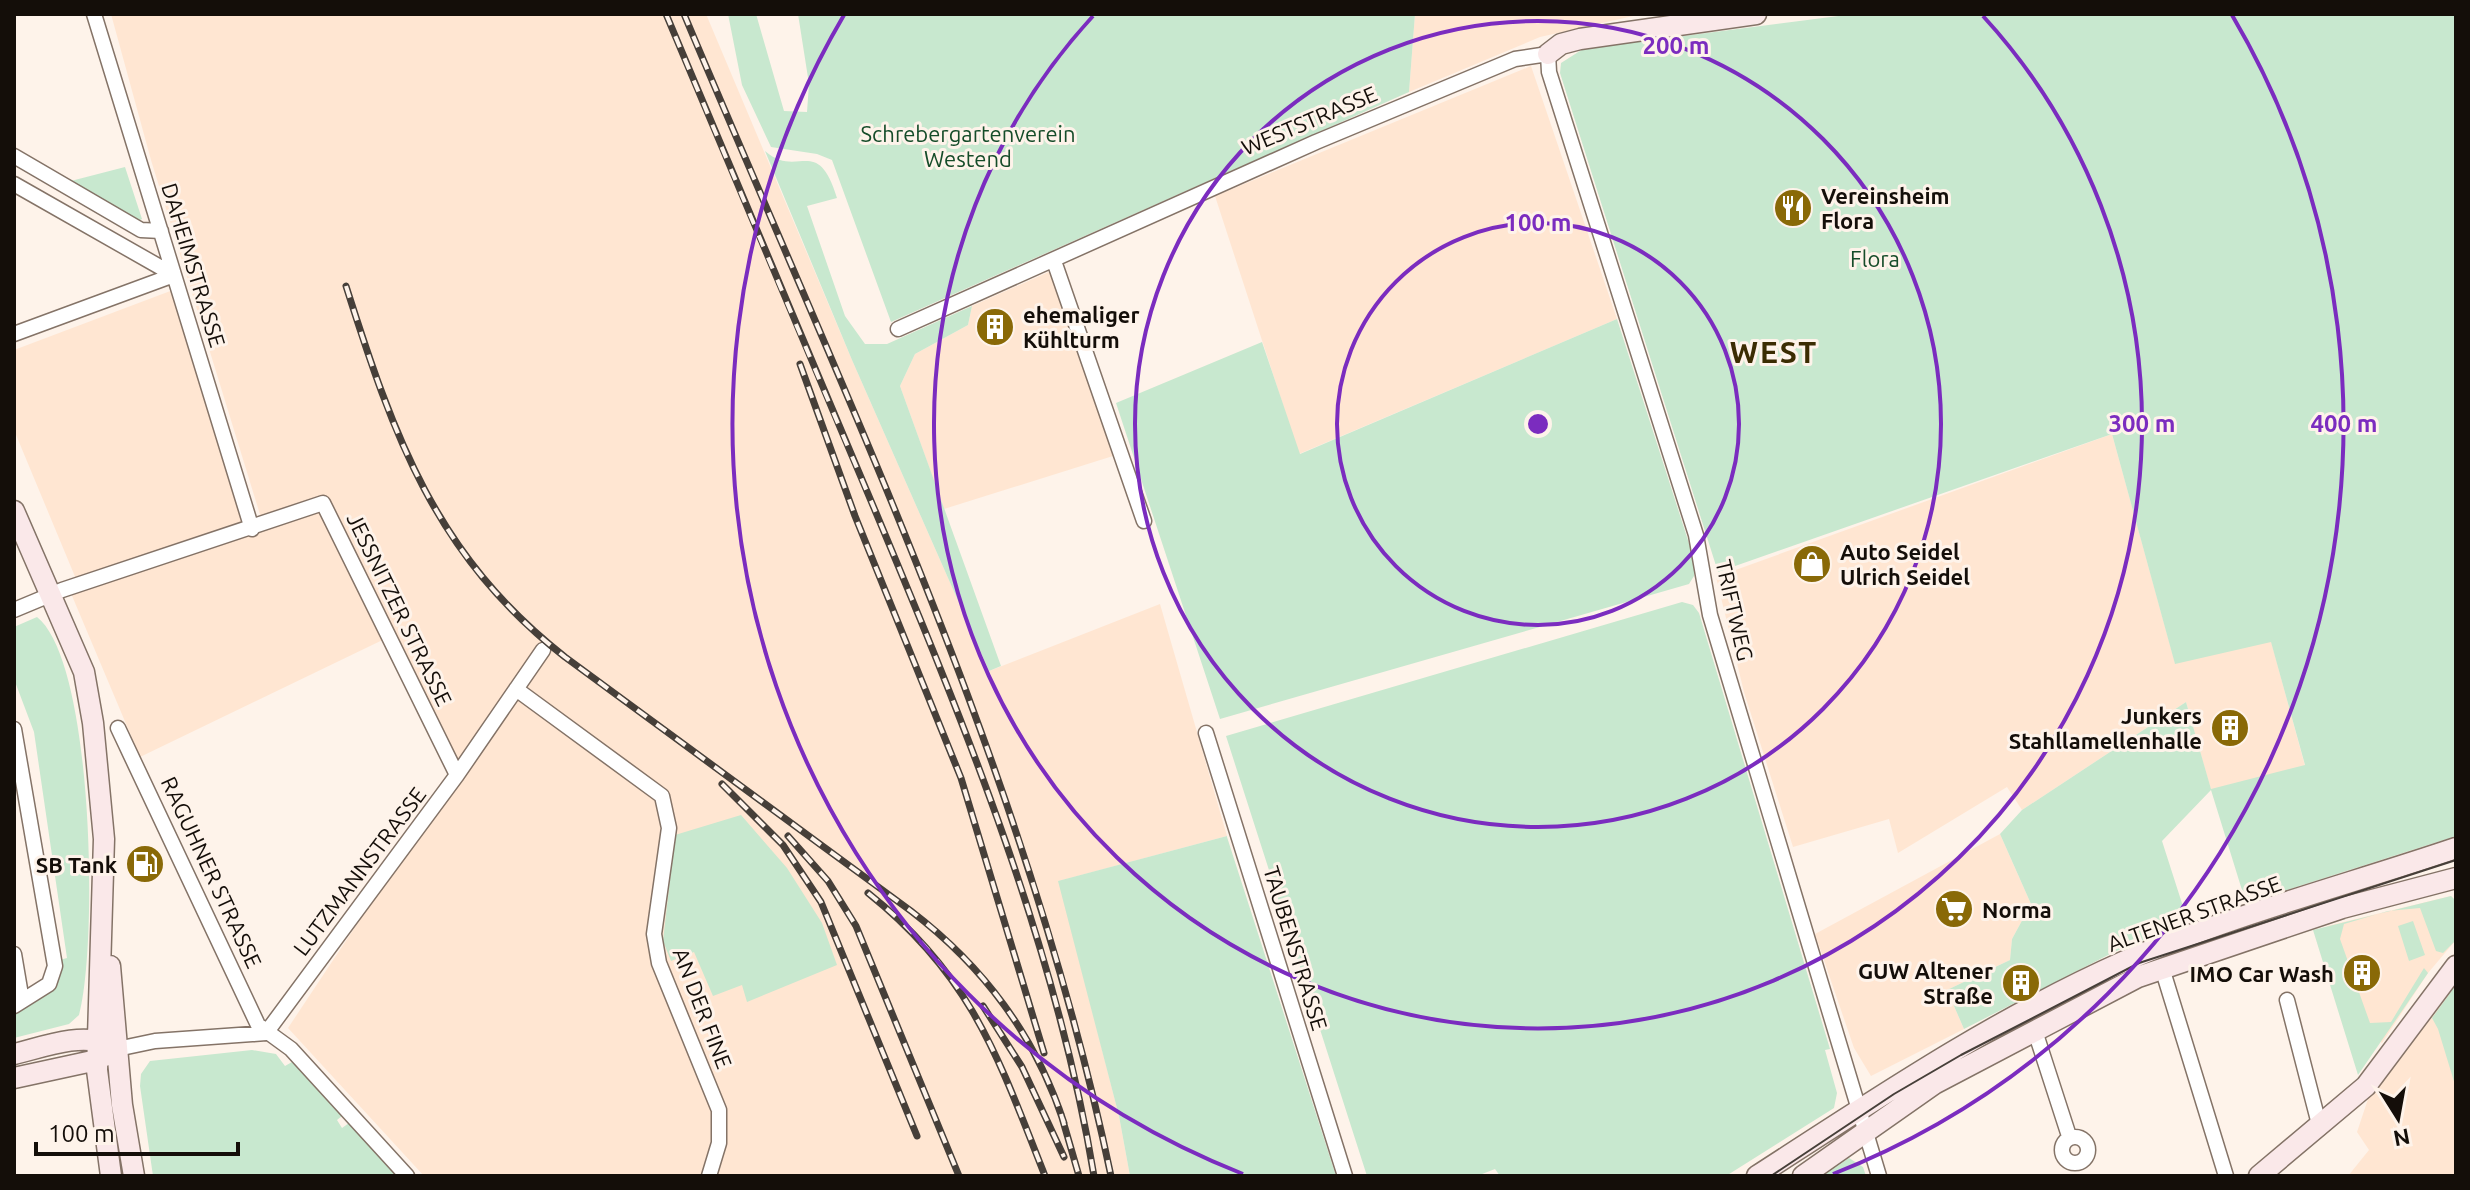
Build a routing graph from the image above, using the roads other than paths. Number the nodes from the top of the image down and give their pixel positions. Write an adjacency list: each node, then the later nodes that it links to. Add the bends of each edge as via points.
1 (94, 14): 6 (street, DAHEIMSTRASSE)
2 (1756, 14): 3 (main road, WESTSTRASSE, via 1580,39)
3 (1548, 54): 7 (street, WESTSTRASSE, via 1515,59 1330,136); 37 (street, TRIFTWEG, via 1549,72 1696,535 1710,615)
4 (14, 156): 6 (street, via 141,230)
5 (14, 184): 8 (street)
6 (161, 231): 8 (street, DAHEIMSTRASSE)
7 (1054, 261): 9 (street, WESTSTRASSE); 12 (street)
8 (174, 275): 10 (street); 13 (street, DAHEIMSTRASSE)
9 (898, 329)
10 (14, 334)
11 (14, 511): 14 (main road)
12 (1144, 521)
13 (252, 529): 14 (street, JESSNITZER STRASSE); 21 (street, JESSNITZER STRASSE, via 323,503)
14 (53, 595): 15 (street, JESSNITZER STRASSE); 25 (main road, via 89,696 102,809)
15 (14, 610)
16 (543, 650): 17 (street, LUTZMANNSTRASSE)
17 (516, 689): 21 (street, LUTZMANNSTRASSE); 44 (street, AN DER FINE, via 662,796 669,828 654,934 659,963 719,1110 719,1143)
18 (118, 728): 32 (street, RAGUHNER STRASSE, via 252,1015)
19 (14, 729): 22 (street)
20 (1206, 733): 45 (street, TAUBENSTRASSE)
21 (457, 775): 32 (street, LUTZMANNSTRASSE)
22 (21, 800): 30 (street, via 55,966 49,984)
23 (2456, 848): 37 (main road, ALTENER STRASSE, via 2121,963)
24 (2456, 878): 28 (main road, ALTENER STRASSE, via 2368,900)
25 (104, 919): 33 (main road); 34 (main road)
26 (14, 954): 30 (street)
27 (2456, 966): 38 (main road, via 2366,1086)
28 (2162, 968): 31 (main road, ALTENER STRASSE); 49 (street)
29 (2287, 1000): 38 (street)
30 (18, 1004)
31 (2035, 1031): 39 (main road, ALTENER STRASSE, via 1934,1084); 40 (street)
32 (266, 1033): 33 (street); 43 (street, via 291,1049)
33 (117, 1049): 34 (main road); 42 (main road)
34 (97, 1050): 35 (main road); 36 (main road); 41 (main road)
35 (14, 1054)
36 (14, 1078)
37 (1858, 1108): 39 (street, TRIFTWEG); 46 (main road, ALTENER STRASSE)
38 (2320, 1128): 50 (main road)
39 (1865, 1130): 47 (main road, ALTENER STRASSE); 48 (street, TRIFTWEG)
40 (2069, 1136)
41 (111, 1176)
42 (134, 1176)
43 (407, 1176)
44 (709, 1176)
45 (1345, 1176)
46 (1757, 1176)
47 (1803, 1176)
48 (1879, 1176)
49 (2226, 1176)
50 (2259, 1176)

